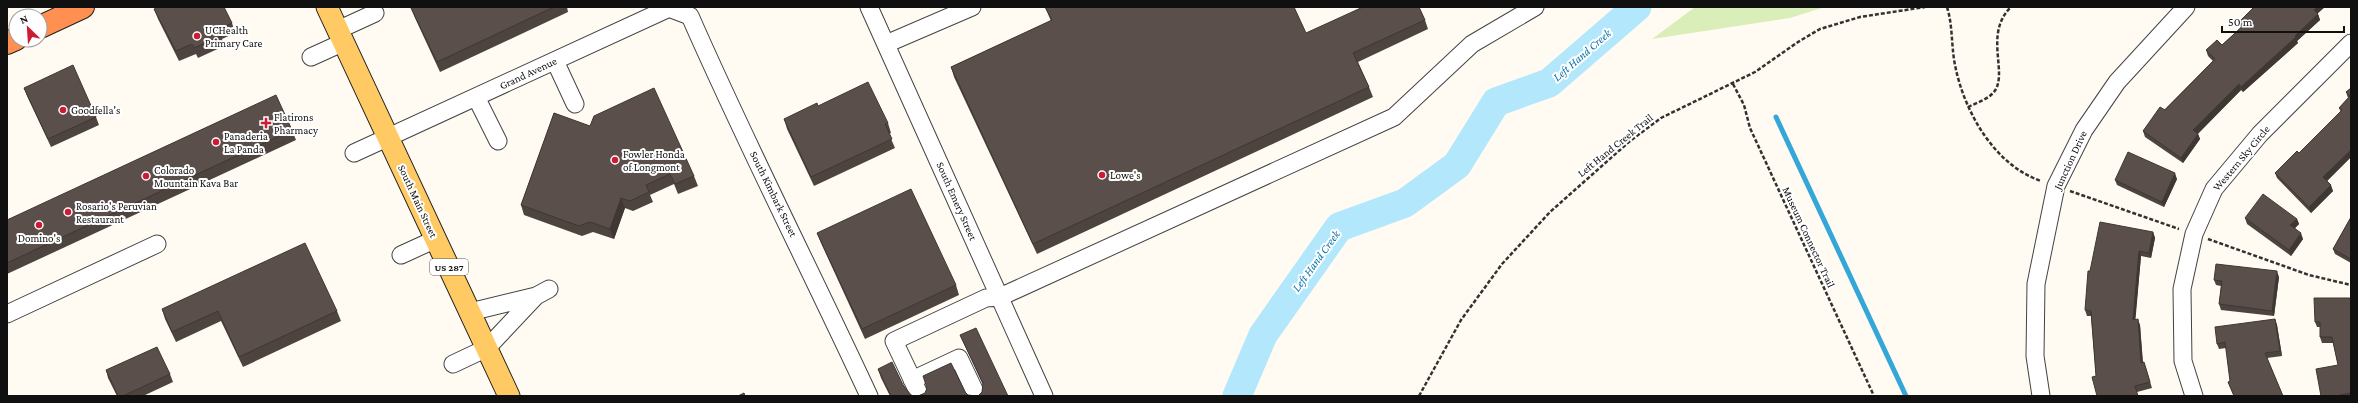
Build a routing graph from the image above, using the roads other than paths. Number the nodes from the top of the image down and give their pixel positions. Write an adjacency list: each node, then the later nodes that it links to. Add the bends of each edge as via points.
1 (83, 7): 9 (highway)
2 (327, 7): 10 (main road, South Main Street / US 287)
3 (869, 7): 12 (street, South Emery Street)
4 (972, 7): 12 (street)
5 (1535, 7): 23 (street, via 1472,44 1394,117)
6 (2186, 7): 34 (street, Junction Drive, via 2117,82 2084,130 2056,186 2036,284 2035,356)
7 (667, 8): 14 (street, Grand Avenue); 30 (street, South Kimbark Street, via 690,16)
8 (375, 13): 10 (street)
9 (48, 23)
10 (341, 36): 13 (street); 17 (main road, South Main Street / US 287)
11 (2351, 43): 35 (street, Western Sky Circle, via 2260,134 2214,189 2194,234 2182,296 2183,361)
12 (886, 44): 23 (street, South Emery Street)
13 (311, 57)
14 (555, 61): 15 (street, Grand Avenue); 16 (street)
15 (476, 97): 17 (street, Grand Avenue); 18 (street)
16 (575, 104)
17 (389, 138): 19 (street, Grand Avenue); 20 (main road, South Main Street / US 287)
18 (498, 141)
19 (354, 153)
20 (436, 239): 22 (street); 24 (main road, South Main Street / US 287)
21 (157, 244): 25 (street)
22 (401, 255)
23 (1000, 297): 28 (street, via 986,298 894,341); 33 (street, South Emery Street)
24 (470, 312): 26 (main road, South Main Street / US 287); 26 (street, via 542,293)
25 (7, 314)
26 (487, 348): 27 (street); 29 (main road, South Main Street / US 287)
27 (452, 364)
28 (912, 380): 31 (street); 32 (street, via 959,358)
29 (509, 396)
30 (869, 396)
31 (920, 396)
32 (977, 396)
33 (1044, 396)
34 (2041, 396)
35 (2194, 396)

